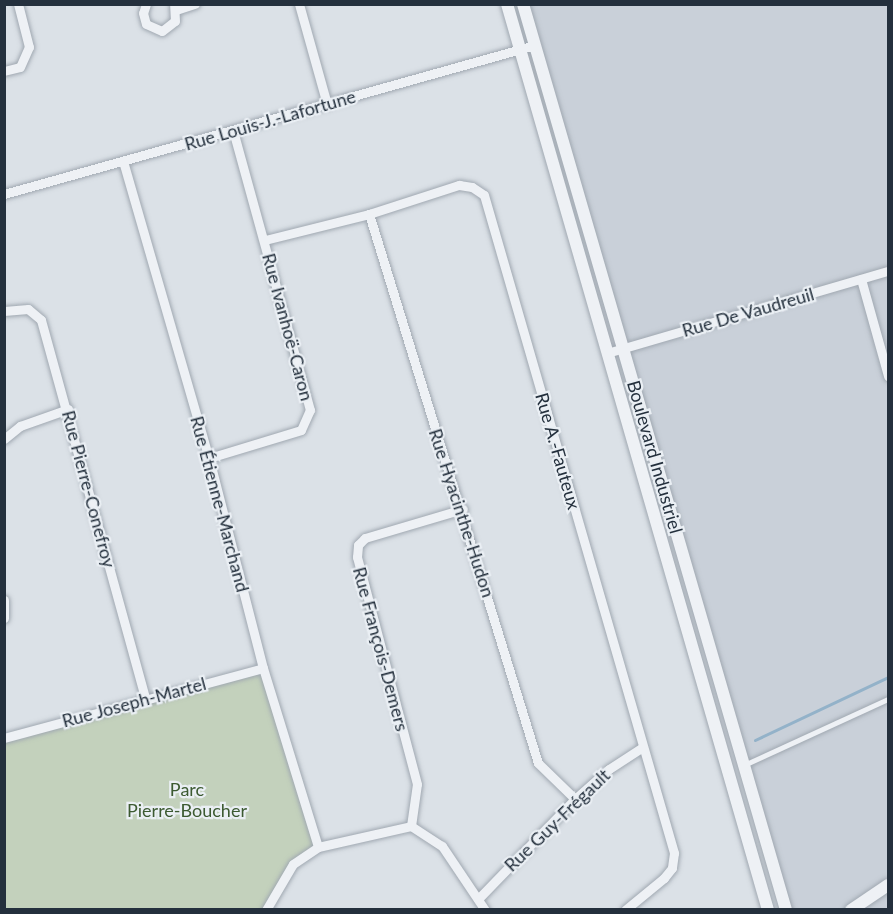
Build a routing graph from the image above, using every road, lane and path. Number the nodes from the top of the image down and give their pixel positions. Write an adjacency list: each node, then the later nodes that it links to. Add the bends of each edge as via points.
1 (18, 4): 10 (street, via 29,47 20,67)
2 (146, 4): 7 (street, via 144,19 156,31 172,26)
3 (195, 4): 7 (street)
4 (299, 4): 11 (street)
5 (507, 4): 9 (street, Boulevard Industriel)
6 (524, 4): 8 (street, Boulevard Industriel)
7 (175, 7)
8 (535, 45): 9 (street, Rue Louis-J.-Lafortune); 12 (street, Boulevard Industriel)
9 (519, 50): 11 (street, Rue Louis-J.-Lafortune); 13 (street, Boulevard Industriel)
10 (4, 71)
11 (327, 104): 14 (street, Rue Louis-J.-Lafortune)
12 (556, 117): 13 (street); 22 (street, Boulevard Industriel)
13 (540, 122): 23 (street, Boulevard Industriel)
14 (233, 130): 15 (street, Rue Louis-J.-Lafortune); 18 (street, Rue Ivanhoë-Caron)
15 (123, 161): 16 (street, Rue Louis-J.-Lafortune); 29 (street, Rue Étienne-Marchand)
16 (4, 194)
17 (369, 214): 18 (street, Rue A.-Fauteux); 32 (street, Rue Hyacinthe-Hudon, via 412,362); 45 (street, Rue A.-Fauteux, via 459,185 484,195)
18 (265, 240): 29 (street, Rue Ivanhoë-Caron, via 310,410 308,422 301,430)
19 (888, 271): 20 (street, Rue De Vaudreuil)
20 (861, 279): 22 (street, Rue De Vaudreuil); 24 (street)
21 (4, 310): 25 (street, Rue Pierre-Conefroy, via 28,309 41,320)
22 (624, 349): 23 (street, Rue De Vaudreuil); 27 (street, Boulevard Industriel)
23 (607, 353): 28 (street, Boulevard Industriel)
24 (888, 376)
25 (68, 409): 26 (street, via 20,426); 40 (street, Rue Pierre-Conefroy)
26 (4, 439)
27 (650, 442): 28 (street); 30 (street, Boulevard Industriel)
28 (634, 445): 31 (street, Boulevard Industriel)
29 (209, 458): 39 (street, Rue Étienne-Marchand)
30 (662, 479): 31 (street); 33 (street, Boulevard Industriel)
31 (645, 484): 34 (street, Boulevard Industriel)
32 (463, 509): 48 (street, Rue Hyacinthe-Hudon, via 538,763); 49 (street, Rue François-Demers, via 365,538 358,545 357,557 417,784)
33 (680, 542): 34 (street); 37 (street, Boulevard Industriel)
34 (663, 545): 38 (street, Boulevard Industriel)
35 (4, 600): 36 (street)
36 (4, 618)
37 (706, 632): 38 (street); 42 (street, Boulevard Industriel)
38 (689, 636): 43 (street, Boulevard Industriel)
39 (263, 668): 40 (street, Rue Joseph-Martel); 50 (street, Rue Étienne-Marchand)
40 (145, 698): 44 (street, Rue Joseph-Martel)
41 (888, 699): 46 (lane)
42 (731, 719): 43 (street); 46 (street, Boulevard Industriel)
43 (714, 724): 47 (street, Boulevard Industriel)
44 (4, 738)
45 (641, 748): 48 (street, Rue Guy-Frégault); 55 (street, Rue A.-Fauteux, via 674,853 672,868 664,878)
46 (744, 762): 47 (street); 57 (street, Boulevard Industriel)
47 (726, 764): 56 (street, Boulevard Industriel)
48 (575, 799): 52 (street, Rue Guy-Frégault)
49 (411, 826): 50 (street); 52 (street, via 442,846)
50 (318, 848): 53 (street, via 293,864)
51 (888, 885): 58 (street)
52 (478, 899): 54 (street)
53 (266, 909)
54 (485, 909)
55 (625, 909)
56 (768, 909)
57 (786, 909)
58 (851, 909)

